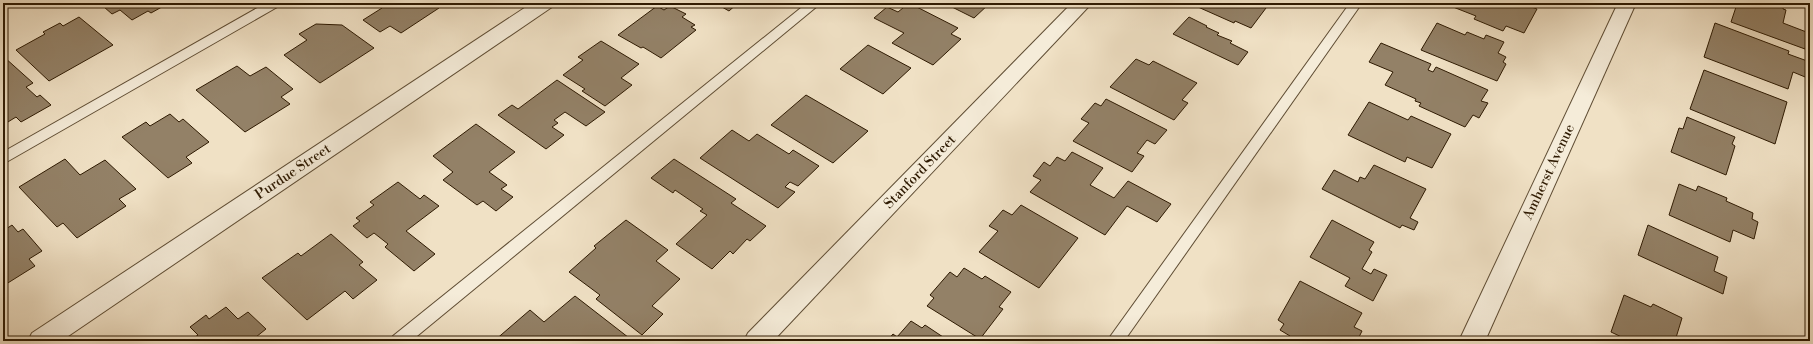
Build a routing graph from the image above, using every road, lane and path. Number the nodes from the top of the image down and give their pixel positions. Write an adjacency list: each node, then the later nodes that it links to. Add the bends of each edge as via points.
1 (275, 3): 7 (lane)
2 (544, 3): 8 (street, Purdue Street)
3 (815, 3): 9 (lane)
4 (1083, 3): 10 (street, Stanford Street)
5 (1356, 3): 11 (lane)
6 (1627, 3): 12 (street, Amherst Avenue)
7 (3, 159)
8 (41, 341)
9 (399, 341)
10 (756, 341)
11 (1115, 341)
12 (1472, 341)

